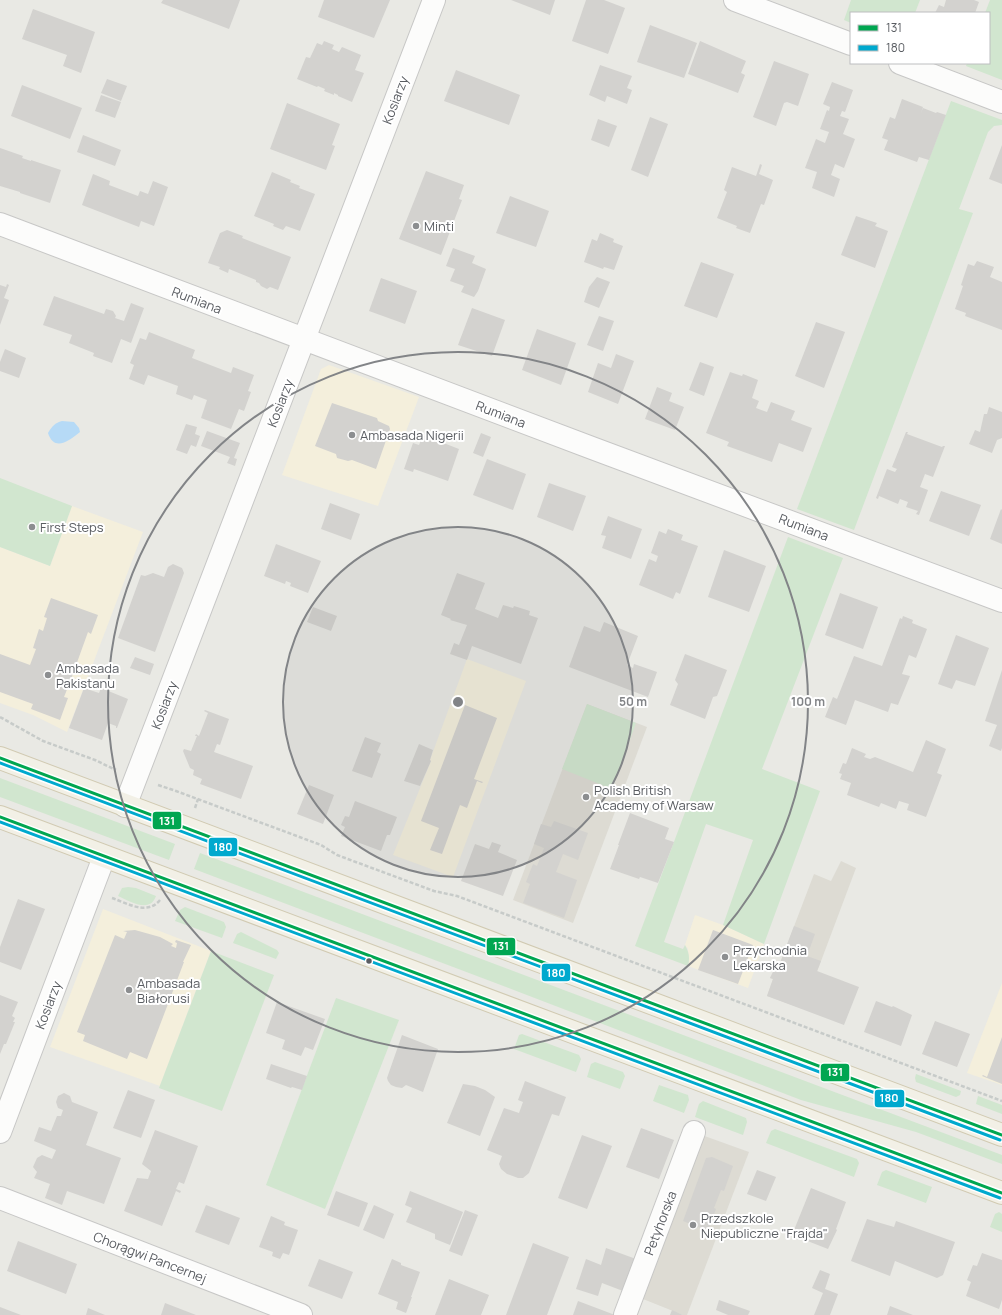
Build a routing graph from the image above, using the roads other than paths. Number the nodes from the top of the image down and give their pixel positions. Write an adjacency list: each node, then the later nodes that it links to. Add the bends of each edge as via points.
1 (434, 0): 7 (street, Kosiarzy)
2 (735, 0): 3 (street)
3 (850, 44)
4 (903, 64): 5 (street)
5 (1002, 102)
6 (0, 224): 7 (street, Rumiana)
7 (304, 340): 8 (street, Rumiana); 10 (street, Kosiarzy)
8 (1002, 602)
9 (0, 758): 10 (main road)
10 (125, 806): 15 (main road)
11 (0, 817): 12 (main road)
12 (104, 856): 13 (street, Kosiarzy); 16 (main road)
13 (0, 1132)
14 (694, 1132): 19 (street, Petyhorska)
15 (1002, 1135)
16 (1002, 1193)
17 (0, 1198): 18 (street, Chorągwi Pancernej)
18 (301, 1315)
19 (625, 1315)

